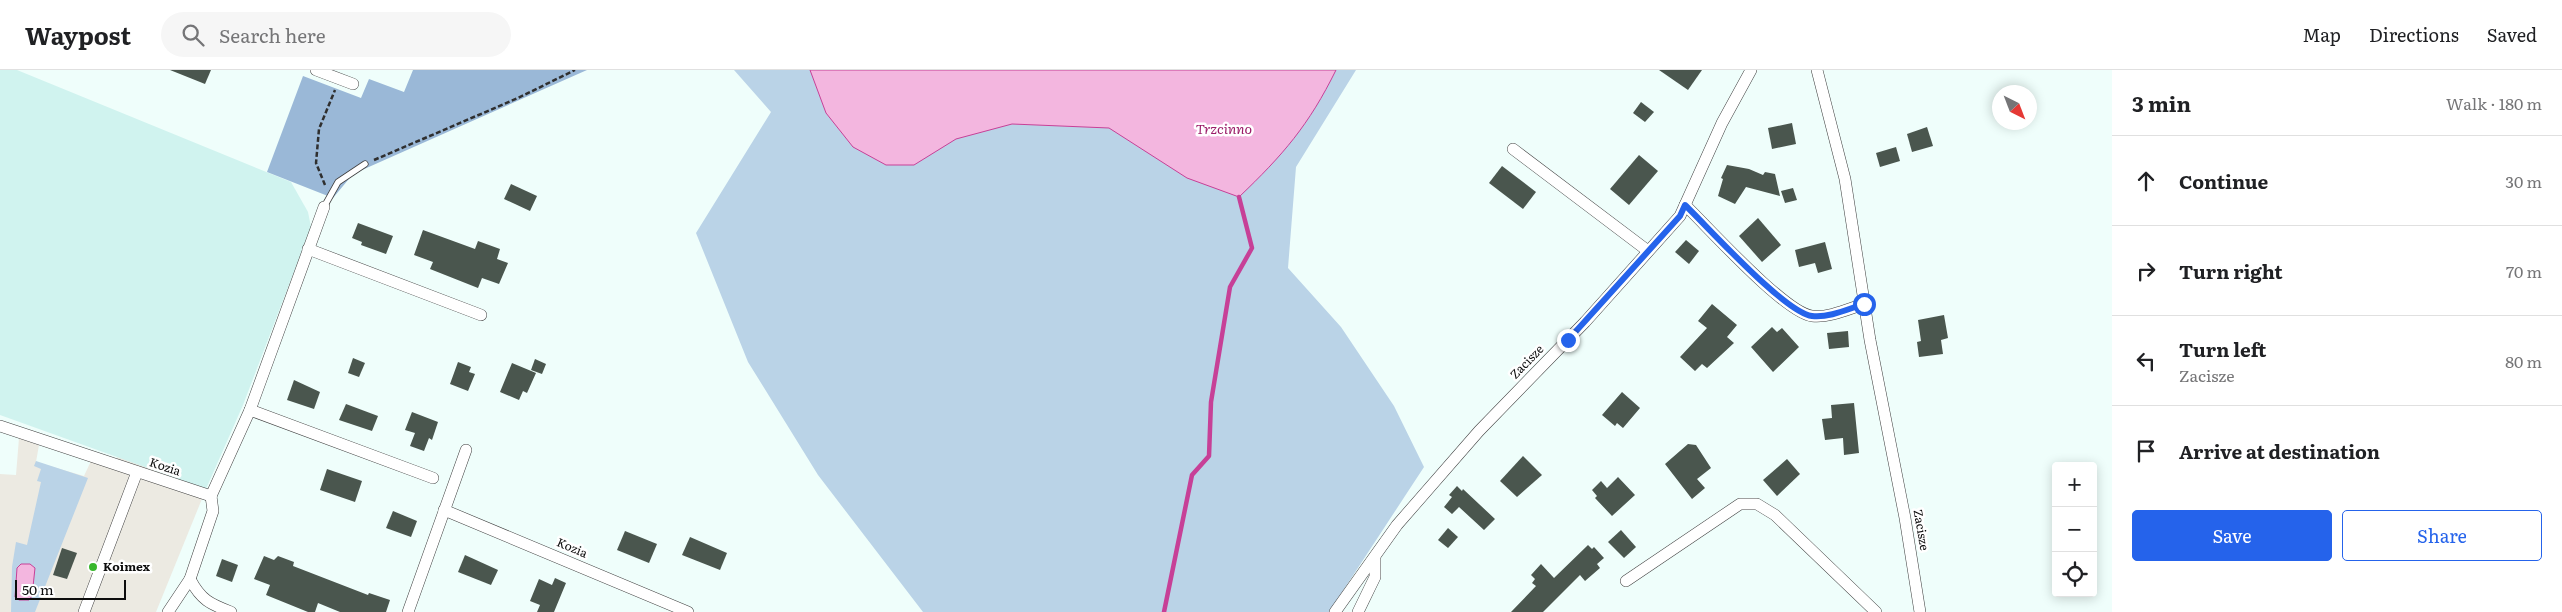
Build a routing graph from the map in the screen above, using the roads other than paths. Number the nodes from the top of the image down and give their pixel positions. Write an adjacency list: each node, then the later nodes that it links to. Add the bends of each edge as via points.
1 (316, 70): 4 (street)
2 (1751, 70): 8 (street, Zacisze, via 1722,123)
3 (1816, 70): 11 (street, Zacisze, via 1845,178)
4 (353, 84)
5 (1513, 148): 10 (street)
6 (365, 164): 7 (lane, via 338,182)
7 (327, 202): 9 (street)
8 (1685, 205): 10 (street, Zacisze, via 1680,216); 11 (street, via 1798,311 1812,316 1833,314)
9 (308, 249): 12 (street); 13 (street)
10 (1648, 252): 20 (street, Zacisze, via 1479,431 1397,525)
11 (1864, 304): 31 (street, Zacisze)
12 (481, 315)
13 (250, 410): 17 (street); 18 (street)
14 (0, 426): 16 (street, Kozia)
15 (466, 450): 19 (street)
16 (137, 472): 18 (street, Kozia); 23 (street)
17 (432, 478)
18 (211, 496): 21 (street, via 213,511)
19 (444, 510): 26 (street); 27 (street, Kozia)
20 (1375, 559): 28 (street, Zacisze); 29 (street, via 1375,577)
21 (190, 579): 24 (street); 25 (street, via 198,594)
22 (1626, 581): 30 (street, via 1740,504 1758,504 1775,515)
23 (84, 612)
24 (168, 612)
25 (231, 612)
26 (408, 612)
27 (688, 612)
28 (1335, 612)
29 (1358, 612)
30 (1876, 612)
31 (1920, 612)

